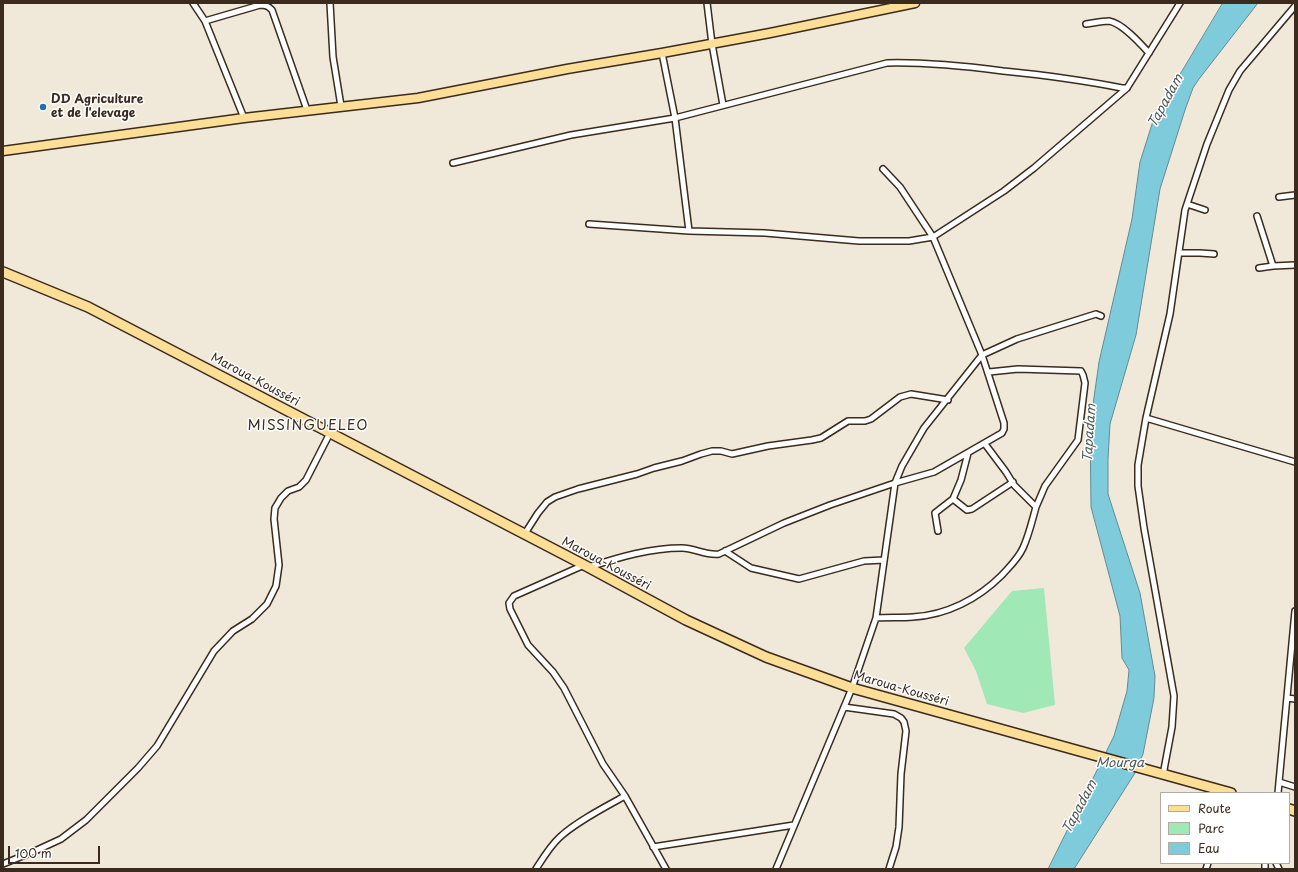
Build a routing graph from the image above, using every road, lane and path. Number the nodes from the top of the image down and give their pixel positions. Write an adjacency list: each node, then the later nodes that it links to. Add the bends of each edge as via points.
1 (194, 3): 7 (street)
2 (330, 3): 14 (street, via 333,57)
3 (707, 3): 9 (street)
4 (915, 3): 9 (main road)
5 (1180, 3): 11 (street)
6 (1295, 6): 23 (street, via 1240,70 1229,90)
7 (204, 21): 15 (street, via 260,5 270,7); 16 (street)
8 (1086, 24): 11 (street, via 1116,24)
9 (712, 44): 10 (main road); 13 (street)
10 (662, 53): 14 (main road, via 426,96); 17 (street)
11 (1149, 53): 12 (street)
12 (1127, 88): 13 (street, via 959,66 918,62 887,63); 28 (street, via 1004,192)
13 (723, 105): 17 (street)
14 (341, 106): 15 (main road)
15 (307, 110): 16 (main road)
16 (244, 118): 18 (main road)
17 (675, 118): 19 (street, via 571,135); 27 (street)
18 (3, 151)
19 (453, 163)
20 (883, 169): 28 (street, via 900,187)
21 (1295, 195): 22 (street)
22 (1279, 197)
23 (1187, 204): 24 (street); 29 (street)
24 (1205, 210)
25 (1257, 216): 32 (street)
26 (589, 224): 27 (street)
27 (689, 231): 28 (street, via 765,233 859,241 909,241)
28 (933, 236): 36 (street)
29 (1179, 253): 30 (street); 39 (street, via 1170,314)
30 (1214, 254)
31 (1295, 265): 32 (street)
32 (1274, 266): 33 (street)
33 (1259, 268)
34 (3, 272): 40 (highway, Maroua-Kousséri, via 88,307)
35 (1101, 316): 36 (street, via 1096,314 1018,338)
36 (982, 355): 37 (street); 38 (street)
37 (989, 372): 41 (street, via 1004,428 998,436); 47 (street, via 1062,369 1081,371 1083,374 1085,383 1078,440 1045,486)
38 (948, 400): 45 (street, via 924,428); 49 (street, via 911,394 900,397 871,419 848,421 821,438 732,454 712,451 578,489 547,502)
39 (1146, 418): 43 (street); 60 (street, via 1138,465 1138,486 1174,696 1172,727)
40 (330, 433): 49 (highway, Maroua-Kousséri); 68 (street, via 306,480 299,487 288,491 275,508 279,565 276,586 267,604 252,619 233,631 214,651 157,746 86,820 62,838)
41 (985, 444): 42 (street); 44 (street)
42 (968, 453): 45 (street, via 934,472); 46 (street)
43 (1295, 462)
44 (1013, 482): 46 (street, via 972,509 967,510); 47 (street)
45 (895, 483): 50 (street, via 809,513); 51 (street)
46 (953, 499): 48 (street, via 935,512)
47 (1036, 508): 54 (street, via 1022,549 1015,561 982,593 936,613 914,617)
48 (938, 531)
49 (524, 535): 52 (highway, Maroua-Kousséri)
50 (724, 551): 51 (street, via 751,568 799,579 864,561); 52 (street, via 715,555 685,548 655,550)
51 (884, 560): 54 (street)
52 (586, 566): 56 (highway, Maroua-Kousséri, via 693,624 766,657); 65 (street, via 514,596 509,603 510,609 528,646 553,672 564,688 603,764)
53 (1295, 611): 55 (street)
54 (876, 618): 56 (street)
55 (1293, 656): 57 (street)
56 (852, 688): 59 (street); 60 (highway, Maroua-Kousséri)
57 (1286, 698): 58 (street); 61 (street)
58 (1295, 699)
59 (844, 707): 66 (street); 72 (street, via 894,714 904,722 906,730 899,827 896,847)
60 (1163, 775): 63 (highway, Maroua-Kousséri)
61 (1279, 782): 62 (street); 64 (street)
62 (1295, 787)
63 (1227, 792)
64 (1278, 792)
65 (625, 796): 67 (street); 69 (street, via 560,837)
66 (794, 825): 67 (street); 71 (street)
67 (653, 847): 70 (street)
68 (3, 864)
69 (536, 869)
70 (666, 869)
71 (776, 869)
72 (888, 869)

